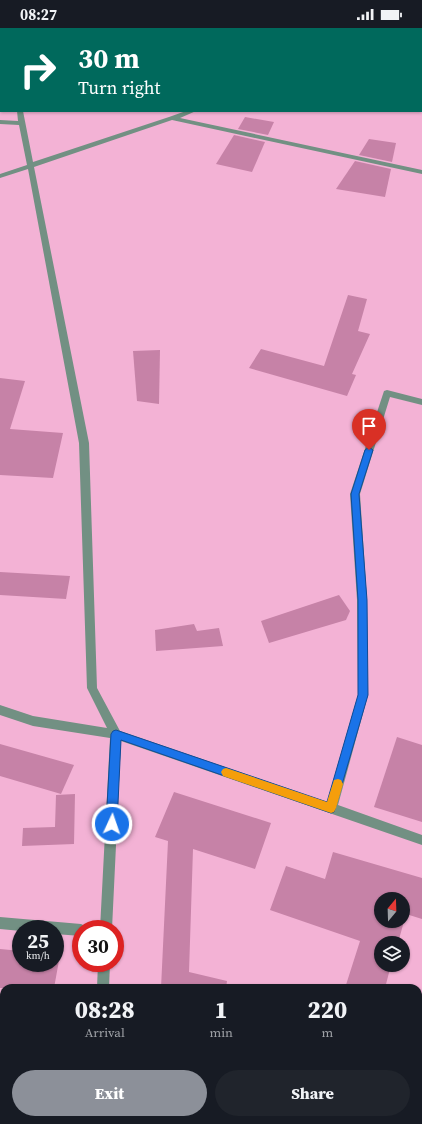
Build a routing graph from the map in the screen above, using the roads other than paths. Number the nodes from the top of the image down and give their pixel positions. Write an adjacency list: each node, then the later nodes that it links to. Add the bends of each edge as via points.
1 (20, 112): 5 (street)
2 (190, 112): 3 (street)
3 (171, 118): 6 (street); 7 (street)
4 (0, 122): 5 (street)
5 (23, 123): 6 (street)
6 (31, 165): 8 (street); 11 (street, via 84,443 92,688)
7 (422, 172)
8 (0, 176)
9 (422, 402): 12 (street, via 387,393 355,494 362,600 363,695)
10 (0, 710): 11 (street, via 33,721)
11 (116, 734): 12 (street); 14 (street)
12 (331, 808): 13 (street)
13 (422, 840)
14 (106, 920)
15 (0, 923): 16 (street)
16 (72, 929)
17 (104, 972): 18 (street)
18 (103, 984)

